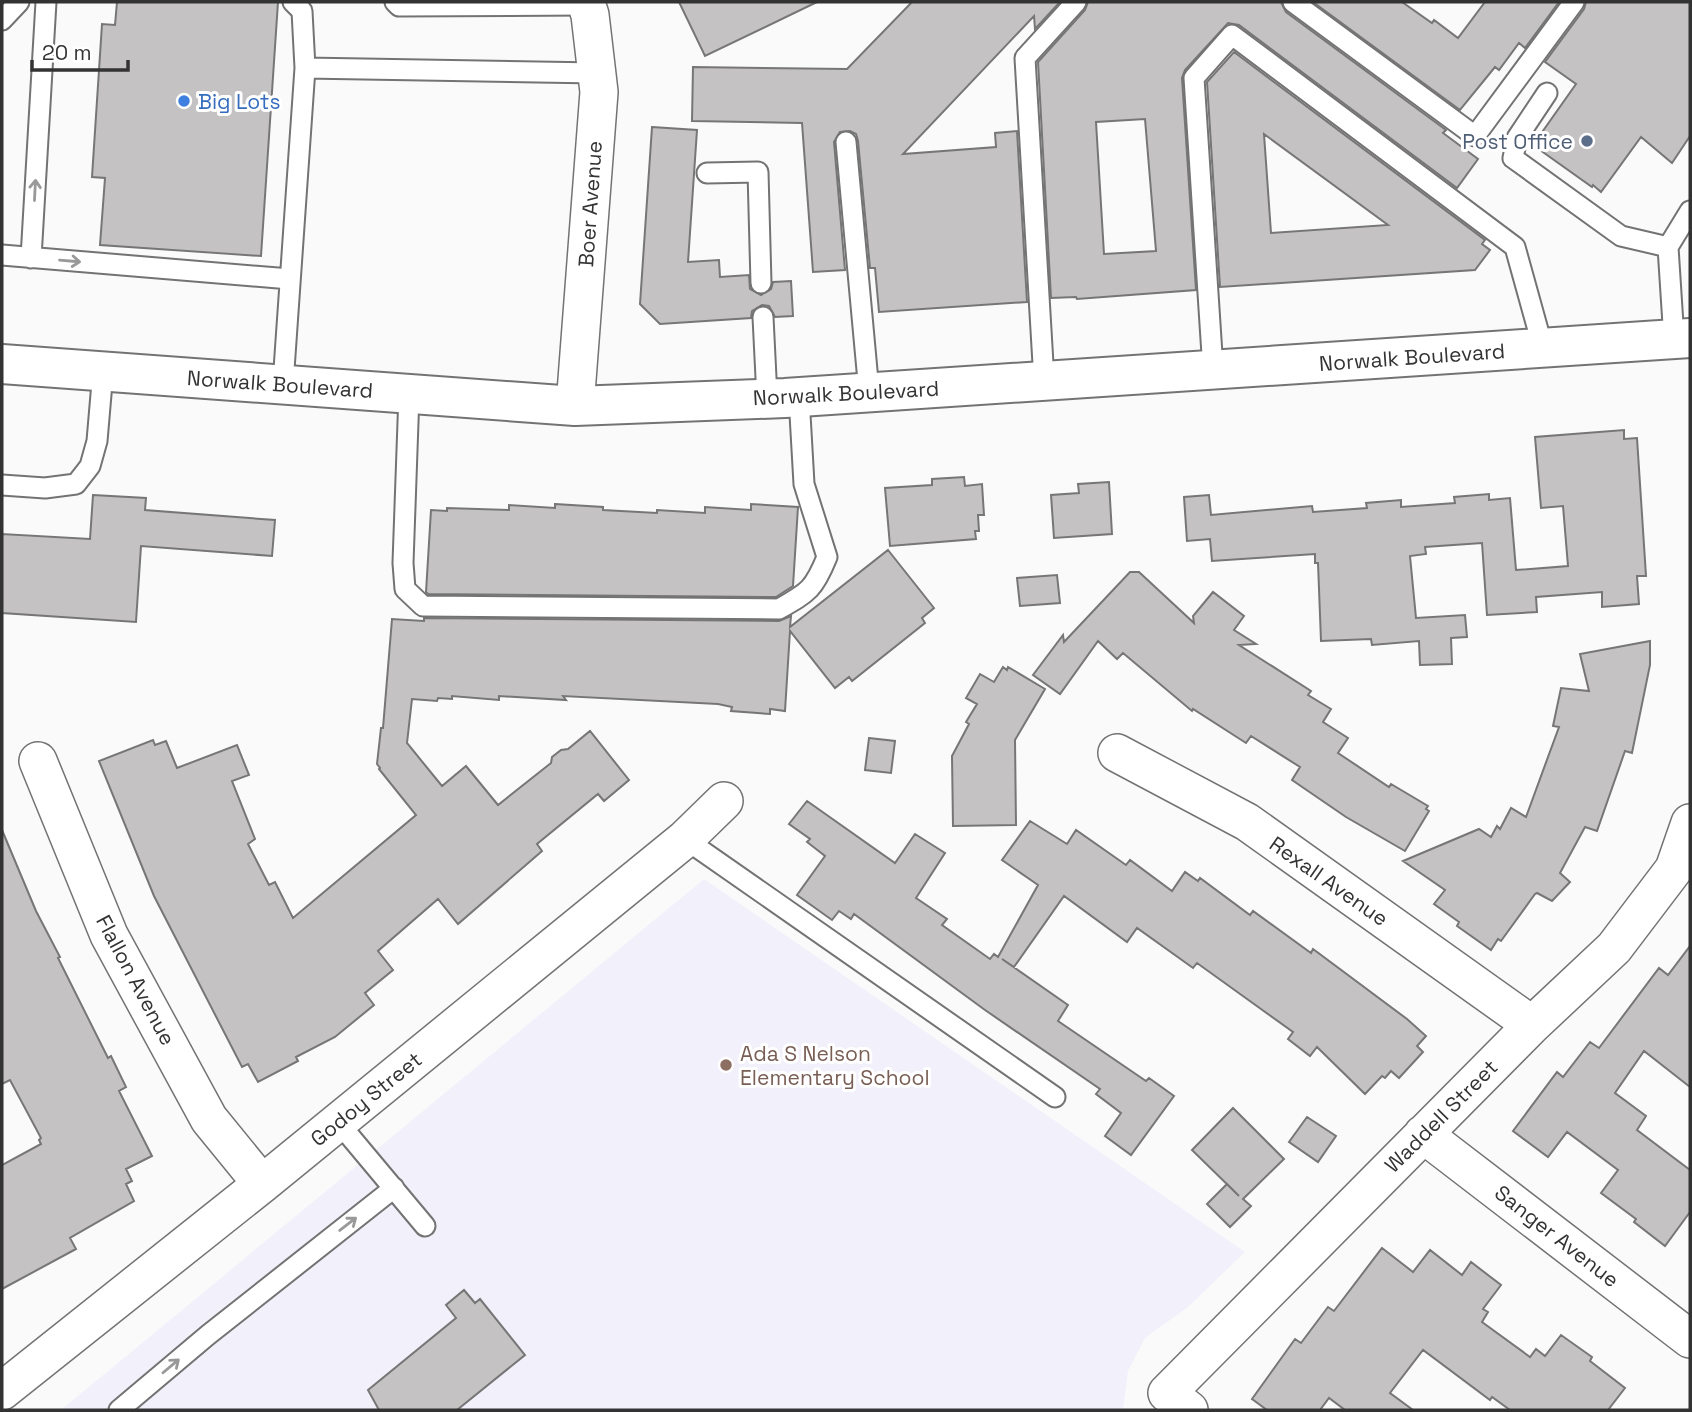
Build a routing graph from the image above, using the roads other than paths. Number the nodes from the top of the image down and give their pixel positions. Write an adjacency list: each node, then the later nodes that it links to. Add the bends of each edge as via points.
1 (19, 2): 9 (lane)
2 (46, 2): 18 (lane, one-way to 2)
3 (293, 2): 10 (lane, via 302,11)
4 (395, 2): 8 (lane, via 399,6)
5 (1076, 2): 27 (lane, via 1025,58)
6 (1293, 2): 7 (lane, via 1475,136)
7 (1574, 2)
8 (586, 3): 11 (street, Boer Avenue)
9 (2, 20)
10 (305, 68): 11 (lane); 19 (lane)
11 (597, 73): 32 (street, Boer Avenue)
12 (1547, 93): 16 (lane, via 1517,138 1513,158 1621,236)
13 (846, 142): 29 (lane)
14 (707, 173): 20 (lane, via 758,172)
15 (1690, 211): 16 (lane)
16 (1668, 247): 22 (lane)
17 (2, 255): 18 (lane)
18 (31, 258): 19 (lane, one-way to 19)
19 (290, 279): 28 (lane)
20 (761, 283)
21 (763, 317): 31 (lane)
22 (1682, 339): 23 (main road, Norwalk Boulevard)
23 (1543, 348): 25 (main road, Norwalk Boulevard); 25 (lane, via 1515,247 1232,35 1194,78)
24 (2, 364): 26 (main road, Norwalk Boulevard)
25 (1213, 370): 27 (main road, Norwalk Boulevard)
26 (103, 371): 28 (main road, Norwalk Boulevard); 33 (lane, via 97,442 90,466 76,484 44,488)
27 (1044, 381): 29 (main road, Norwalk Boulevard)
28 (283, 384): 30 (main road, Norwalk Boulevard)
29 (869, 392): 31 (main road, Norwalk Boulevard)
30 (409, 394): 31 (lane, via 403,563 405,589 422,606 779,609 801,597 817,582 827,557); 32 (main road, Norwalk Boulevard)
31 (783, 398): 32 (main road, Norwalk Boulevard)
32 (575, 406)
33 (2, 485)
34 (1118, 753): 40 (street, Rexall Avenue, via 1247,822)
35 (38, 761): 44 (street, Flallon Avenue, via 109,935 209,1119)
36 (724, 800): 38 (street, Godoy Street)
37 (1690, 824): 39 (street, Waddell Street)
38 (685, 839): 41 (lane); 42 (street, Godoy Street)
39 (1682, 875): 40 (street, Waddell Street, via 1614,948)
40 (1532, 1025): 43 (street, Waddell Street)
41 (1055, 1097)
42 (338, 1122): 44 (street, Godoy Street); 45 (lane)
43 (1423, 1134): 47 (street, Sanger Avenue); 49 (street, Waddell Street)
44 (262, 1184): 48 (street, Godoy Street)
45 (394, 1188): 46 (lane); 50 (lane, one-way to 45)
46 (425, 1226)
47 (1690, 1339)
48 (2, 1391)
49 (1178, 1401)
50 (119, 1410)

